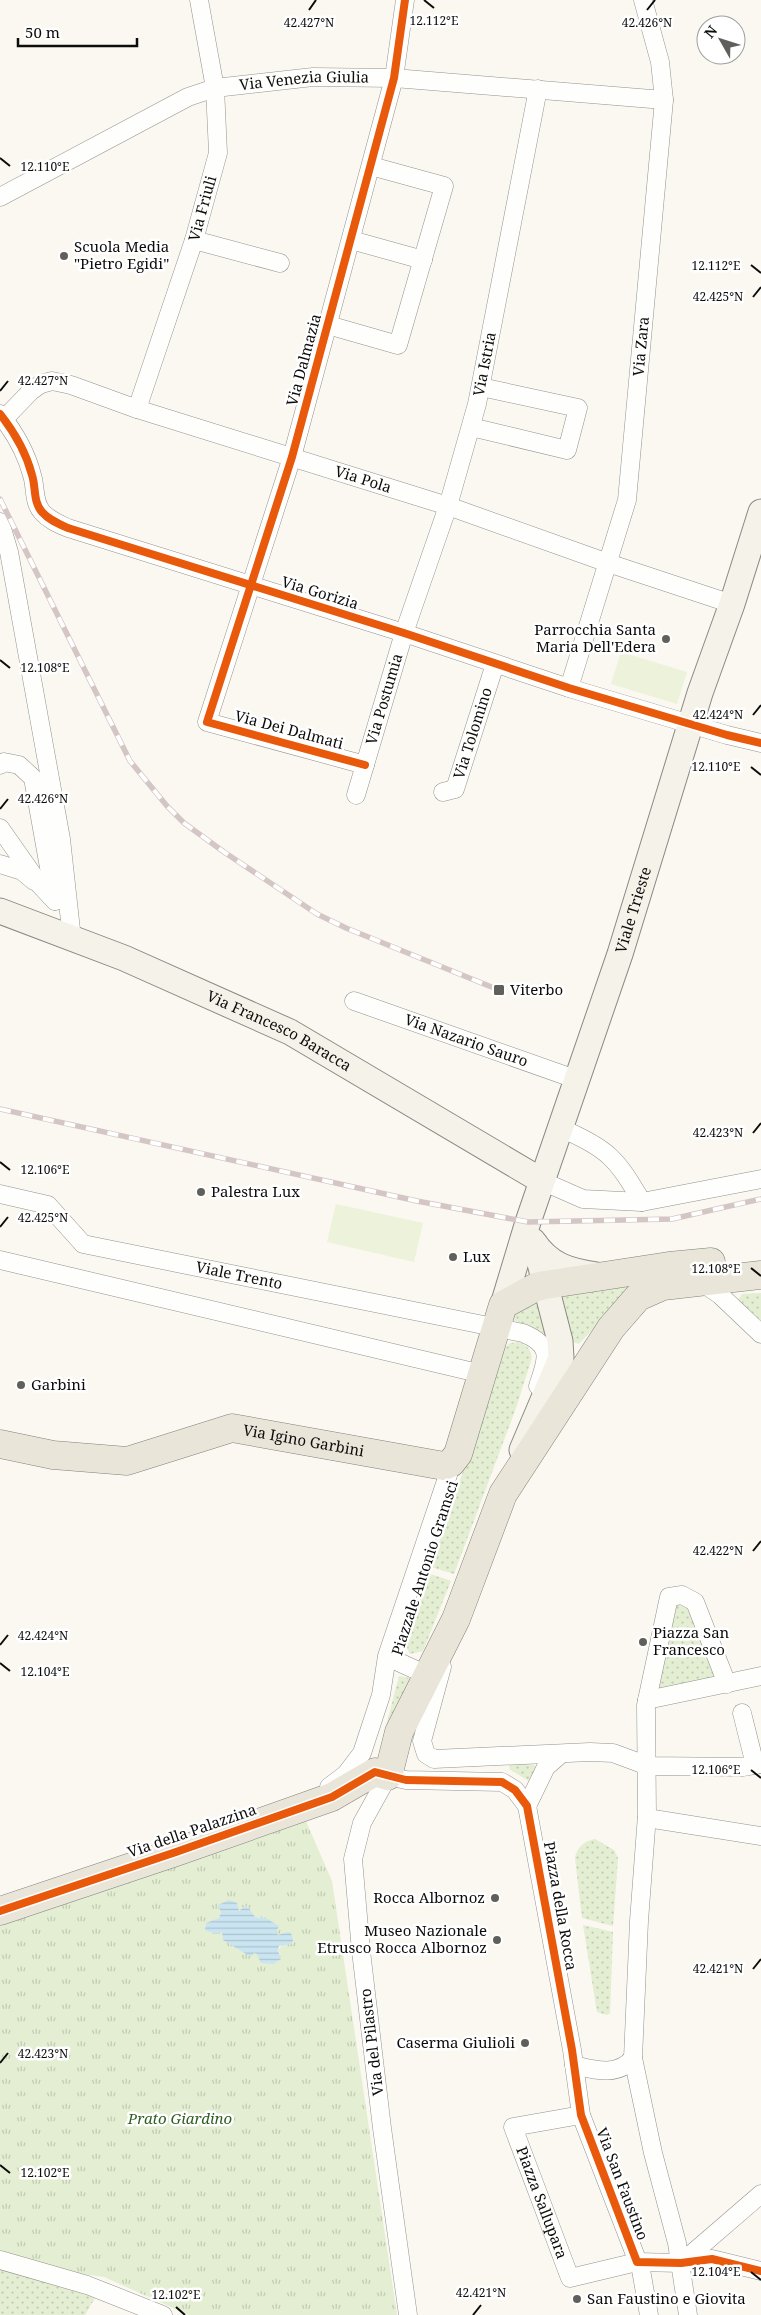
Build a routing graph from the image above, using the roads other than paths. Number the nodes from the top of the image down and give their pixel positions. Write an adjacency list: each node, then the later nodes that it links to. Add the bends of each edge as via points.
1 (199, 0): 5 (street, Via Friuli)
2 (404, 0): 4 (street, Via Dalmazia)
3 (643, 0): 7 (street, Via Zara, via 660,62)
4 (394, 78): 5 (street, Via Venezia Giulia, via 313,78); 6 (street, Via Venezia Giulia); 8 (street, Via Dalmazia)
5 (215, 88): 9 (street, Via Venezia Giulia, via 188,97); 10 (street, Via Friuli, via 218,154)
6 (538, 89): 7 (street, Via Venezia Giulia); 15 (street, Via Istria)
7 (664, 100): 23 (street, Via Zara, via 627,500)
8 (370, 166): 11 (street, Via Dalmazia); 12 (street, via 444,186)
9 (0, 197)
10 (194, 240): 13 (street); 16 (street, Via Friuli)
11 (350, 240): 12 (street); 14 (street, Via Dalmazia)
12 (423, 260): 14 (street, via 398,345)
13 (280, 263)
14 (328, 325): 19 (street, Via Dalmazia)
15 (481, 387): 18 (street, Via Istria); 18 (street, via 578,408 567,450)
16 (137, 409): 17 (street, Via Pola, via 52,381 31,391); 19 (street, Via Pola)
17 (2, 417): 24 (street, Via Gorizia, via 23,448 33,477 36,502 50,519 68,528)
18 (471, 427): 20 (street, Via Istria)
19 (292, 457): 20 (street, Via Pola); 24 (street, Via Dalmazia)
20 (448, 506): 23 (street, Via Pola); 26 (street, Via Istria)
21 (761, 512): 25 (main road, Viale Trieste)
22 (0, 522): 41 (street, via 9,552 61,839)
23 (608, 564): 25 (street, Via Pola); 28 (street, Via Zara)
24 (249, 586): 26 (street, Via Gorizia); 29 (street, Via Dalmazia)
25 (732, 604): 30 (main road, Viale Trieste)
26 (404, 633): 27 (street, Via Gorizia); 33 (street, Via Postumia)
27 (495, 664): 28 (street, Via Gorizia); 34 (street, Via Tolomino, via 455,789)
28 (570, 688): 30 (street, Via Gorizia)
29 (207, 722): 33 (street, Via Dei Dalmati)
30 (691, 724): 31 (street, Via Gorizia); 43 (main road, Viale Trieste)
31 (761, 742)
32 (0, 765): 39 (street, via 4,762 19,765 33,778)
33 (364, 765): 35 (street, Via Postumia)
34 (442, 792)
35 (356, 795)
36 (0, 828): 38 (street)
37 (0, 864): 38 (street, via 22,871)
38 (40, 886): 39 (street)
39 (55, 901): 41 (street)
40 (0, 911): 41 (main road, Via Francesco Baracca)
41 (71, 932): 46 (main road, Via Francesco Baracca, via 290,1032)
42 (354, 1001): 43 (street, Via Nazario Sauro)
43 (578, 1080): 44 (main road, Viale Trieste)
44 (560, 1128): 46 (main road, Viale Trieste); 48 (street, via 588,1140 609,1154 625,1172)
45 (761, 1179): 48 (street)
46 (542, 1181): 48 (street, via 583,1199); 49 (main road, Viale Trieste)
47 (0, 1194): 56 (street, Viale Trento, via 48,1206 83,1244)
48 (642, 1202)
49 (531, 1234): 53 (main road, via 548,1258 569,1271); 55 (main road); 56 (main road, Viale Trieste)
50 (761, 1258): 53 (main road)
51 (0, 1260): 59 (street)
52 (761, 1275): 54 (main road)
53 (602, 1276): 55 (main road)
54 (700, 1282): 58 (street, via 720,1295); 62 (main road, via 663,1286 638,1298 611,1328)
55 (545, 1284): 56 (main road, via 536,1287); 62 (main road, via 560,1341 561,1358)
56 (500, 1316): 57 (street); 59 (main road, Piazzale Antonio Gramsci)
57 (523, 1333): 59 (street, via 508,1336); 62 (street, via 537,1339 544,1348 546,1359)
58 (761, 1334)
59 (485, 1364): 61 (main road, Piazzale Antonio Gramsci)
60 (0, 1444): 61 (main road, Via Igino Garbini, via 53,1455 127,1461 232,1428)
61 (451, 1460): 64 (street, Piazzale Antonio Gramsci); 65 (street, Piazzale Antonio Gramsci, via 456,1479 392,1659)
62 (504, 1494): 63 (main road)
63 (456, 1618): 65 (main road); 70 (street, via 422,1741 426,1754 434,1758)
64 (387, 1656): 74 (street, Via della Palazzina, via 381,1695 362,1753 346,1774)
65 (426, 1675): 73 (main road, via 399,1732)
66 (761, 1676): 67 (street)
67 (731, 1682): 68 (street); 68 (street, via 695,1602 682,1595 669,1598)
68 (647, 1700): 72 (street)
69 (742, 1713): 71 (street)
70 (561, 1754): 72 (street, via 614,1753); 75 (street, via 546,1767)
71 (758, 1764): 72 (street, via 743,1767)
72 (648, 1766): 76 (street)
73 (388, 1776): 74 (main road, Via della Palazzina, via 375,1772 332,1797); 75 (street, via 406,1780 502,1782 515,1790); 88 (street, Via del Pilastro, via 362,1823 353,1859 382,2128)
74 (307, 1805): 78 (main road, Via della Palazzina)
75 (527, 1806): 80 (street, Piazza della Rocca)
76 (647, 1818): 77 (street); 79 (street)
77 (761, 1836)
78 (3, 1906)
79 (633, 2058): 80 (street, via 627,2066 612,2071); 85 (street)
80 (574, 2065): 81 (street, Piazza della Rocca)
81 (580, 2115): 84 (street, Via San Faustino); 84 (street, Piazza Sallupara, via 513,2127 570,2278)
82 (761, 2194): 85 (street)
83 (0, 2260): 87 (street, via 87,2285)
84 (637, 2262): 85 (street); 89 (street, Via San Faustino)
85 (681, 2263): 86 (street, via 712,2259); 90 (street)
86 (761, 2271)
87 (163, 2315)
88 (408, 2315)
89 (649, 2315)
90 (688, 2315)

